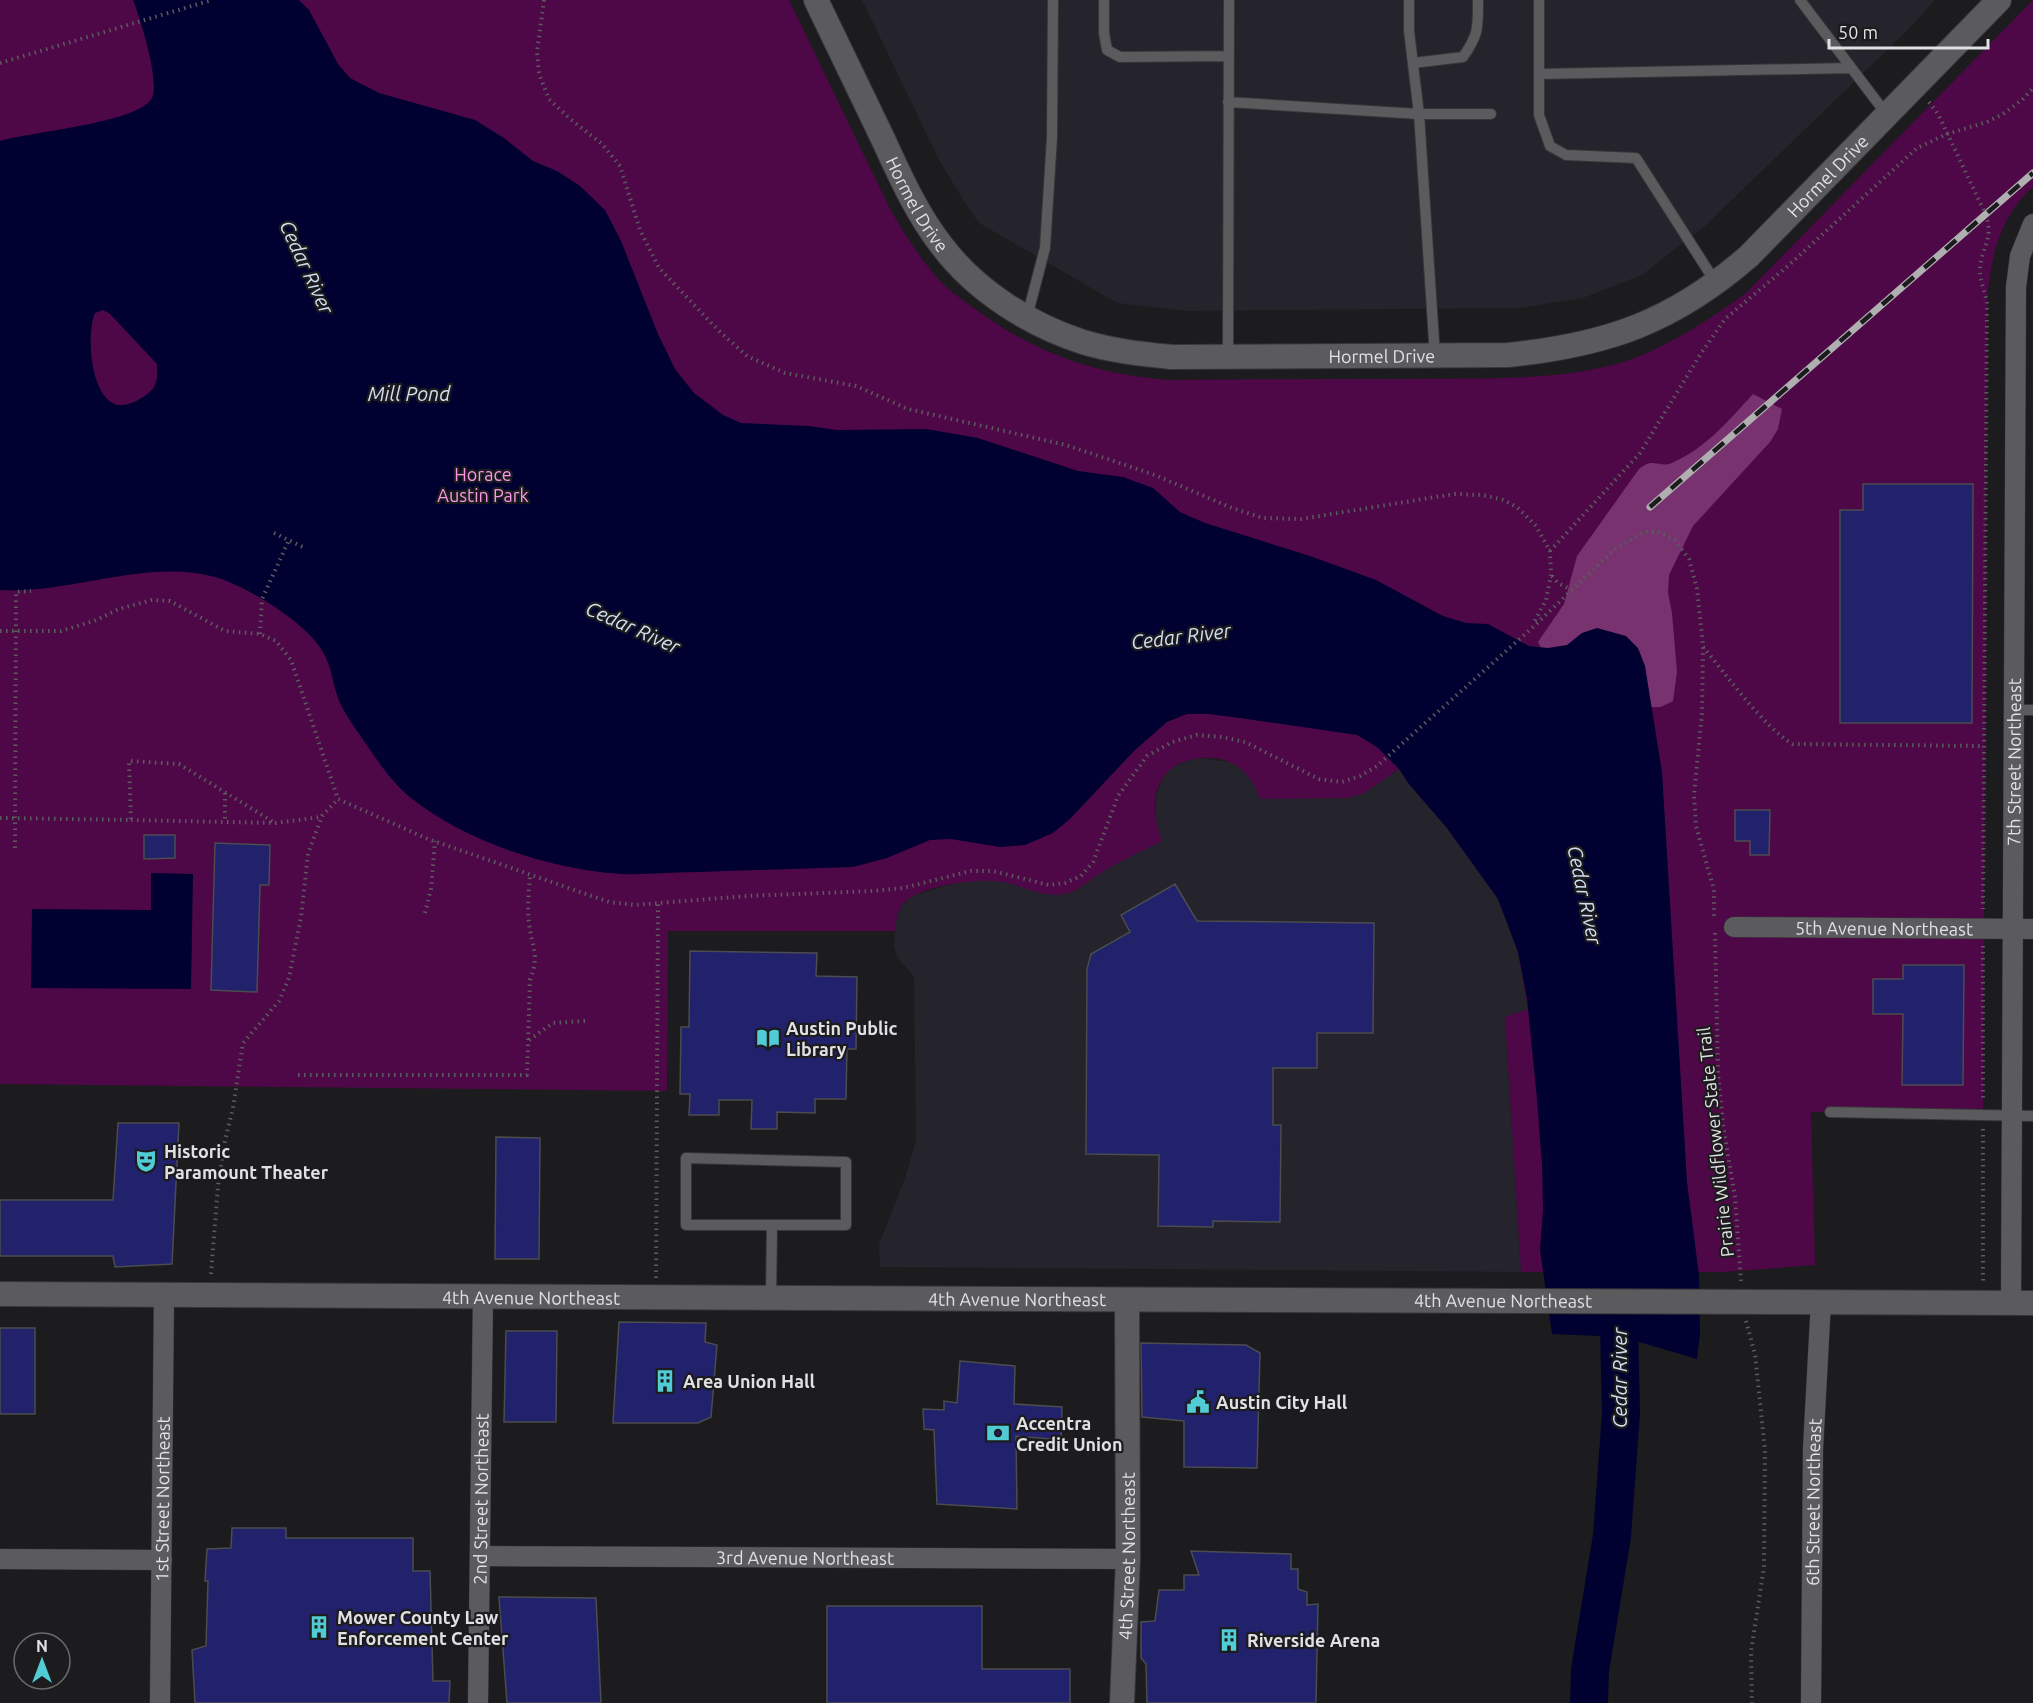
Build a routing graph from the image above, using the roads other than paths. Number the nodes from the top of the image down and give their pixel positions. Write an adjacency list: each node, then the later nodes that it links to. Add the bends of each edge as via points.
1 (816, 0): 21 (street, Hormel Drive, via 920,214 942,247 974,279)
2 (1053, 0): 21 (lane, via 1052,137 1045,248)
3 (1104, 0): 10 (lane, via 1107,50 1120,57)
4 (1229, 0): 10 (lane)
5 (1409, 0): 11 (lane)
6 (1478, 0): 11 (lane, via 1475,39 1463,57)
7 (1539, 0): 13 (lane)
8 (1800, 0): 12 (lane)
9 (1999, 0): 17 (street, Hormel Drive)
10 (1229, 56): 14 (lane)
11 (1413, 63): 15 (lane)
12 (1851, 68): 13 (lane); 17 (lane)
13 (1539, 74): 19 (lane, via 1539,115 1550,146 1566,155 1636,158)
14 (1228, 102): 15 (lane); 23 (lane)
15 (1419, 114): 16 (lane); 22 (lane)
16 (1491, 114)
17 (1887, 115): 19 (street, Hormel Drive, via 1777,229)
18 (2033, 224): 20 (street, 7th Street Northeast, via 2020,256)
19 (1716, 283): 22 (street, Hormel Drive, via 1653,322 1588,343 1508,355)
20 (2024, 286): 24 (street, 7th Street Northeast)
21 (1027, 317): 23 (street, Hormel Drive, via 1084,342 1131,352)
22 (1435, 356): 23 (street, Hormel Drive)
23 (1228, 357)
24 (2024, 500): 25 (street, 7th Street Northeast)
25 (2024, 710): 27 (street, 7th Street Northeast)
26 (1734, 927): 27 (street, 5th Avenue Northeast)
27 (2023, 929): 29 (street, 7th Street Northeast)
28 (1830, 1112): 29 (lane)
29 (2012, 1116): 30 (lane); 38 (street, 7th Street Northeast)
30 (2033, 1116)
31 (772, 1225): 31 (lane, via 846,1225 846,1162 686,1158 686,1225); 35 (lane)
32 (0, 1294): 33 (street, 4th Avenue Northeast)
33 (164, 1295): 34 (street, 4th Avenue Northeast); 42 (street, 1st Street Northeast)
34 (483, 1296): 35 (street, 4th Avenue Northeast); 39 (street, 2nd Street Northeast)
35 (771, 1298): 36 (street, 4th Avenue Northeast)
36 (1126, 1300): 37 (street, 4th Avenue Northeast); 41 (street, 4th Street Northeast)
37 (1821, 1301): 38 (street, 4th Avenue Northeast); 46 (street, 6th Street Northeast, via 1813,1449)
38 (2022, 1303)
39 (481, 1556): 41 (street, 3rd Avenue Northeast); 44 (street, 2nd Street Northeast)
40 (0, 1559): 42 (street)
41 (1128, 1559): 45 (street, 4th Street Northeast)
42 (162, 1560): 43 (street, 1st Street Northeast)
43 (160, 1703)
44 (478, 1703)
45 (1122, 1703)
46 (1811, 1703)

